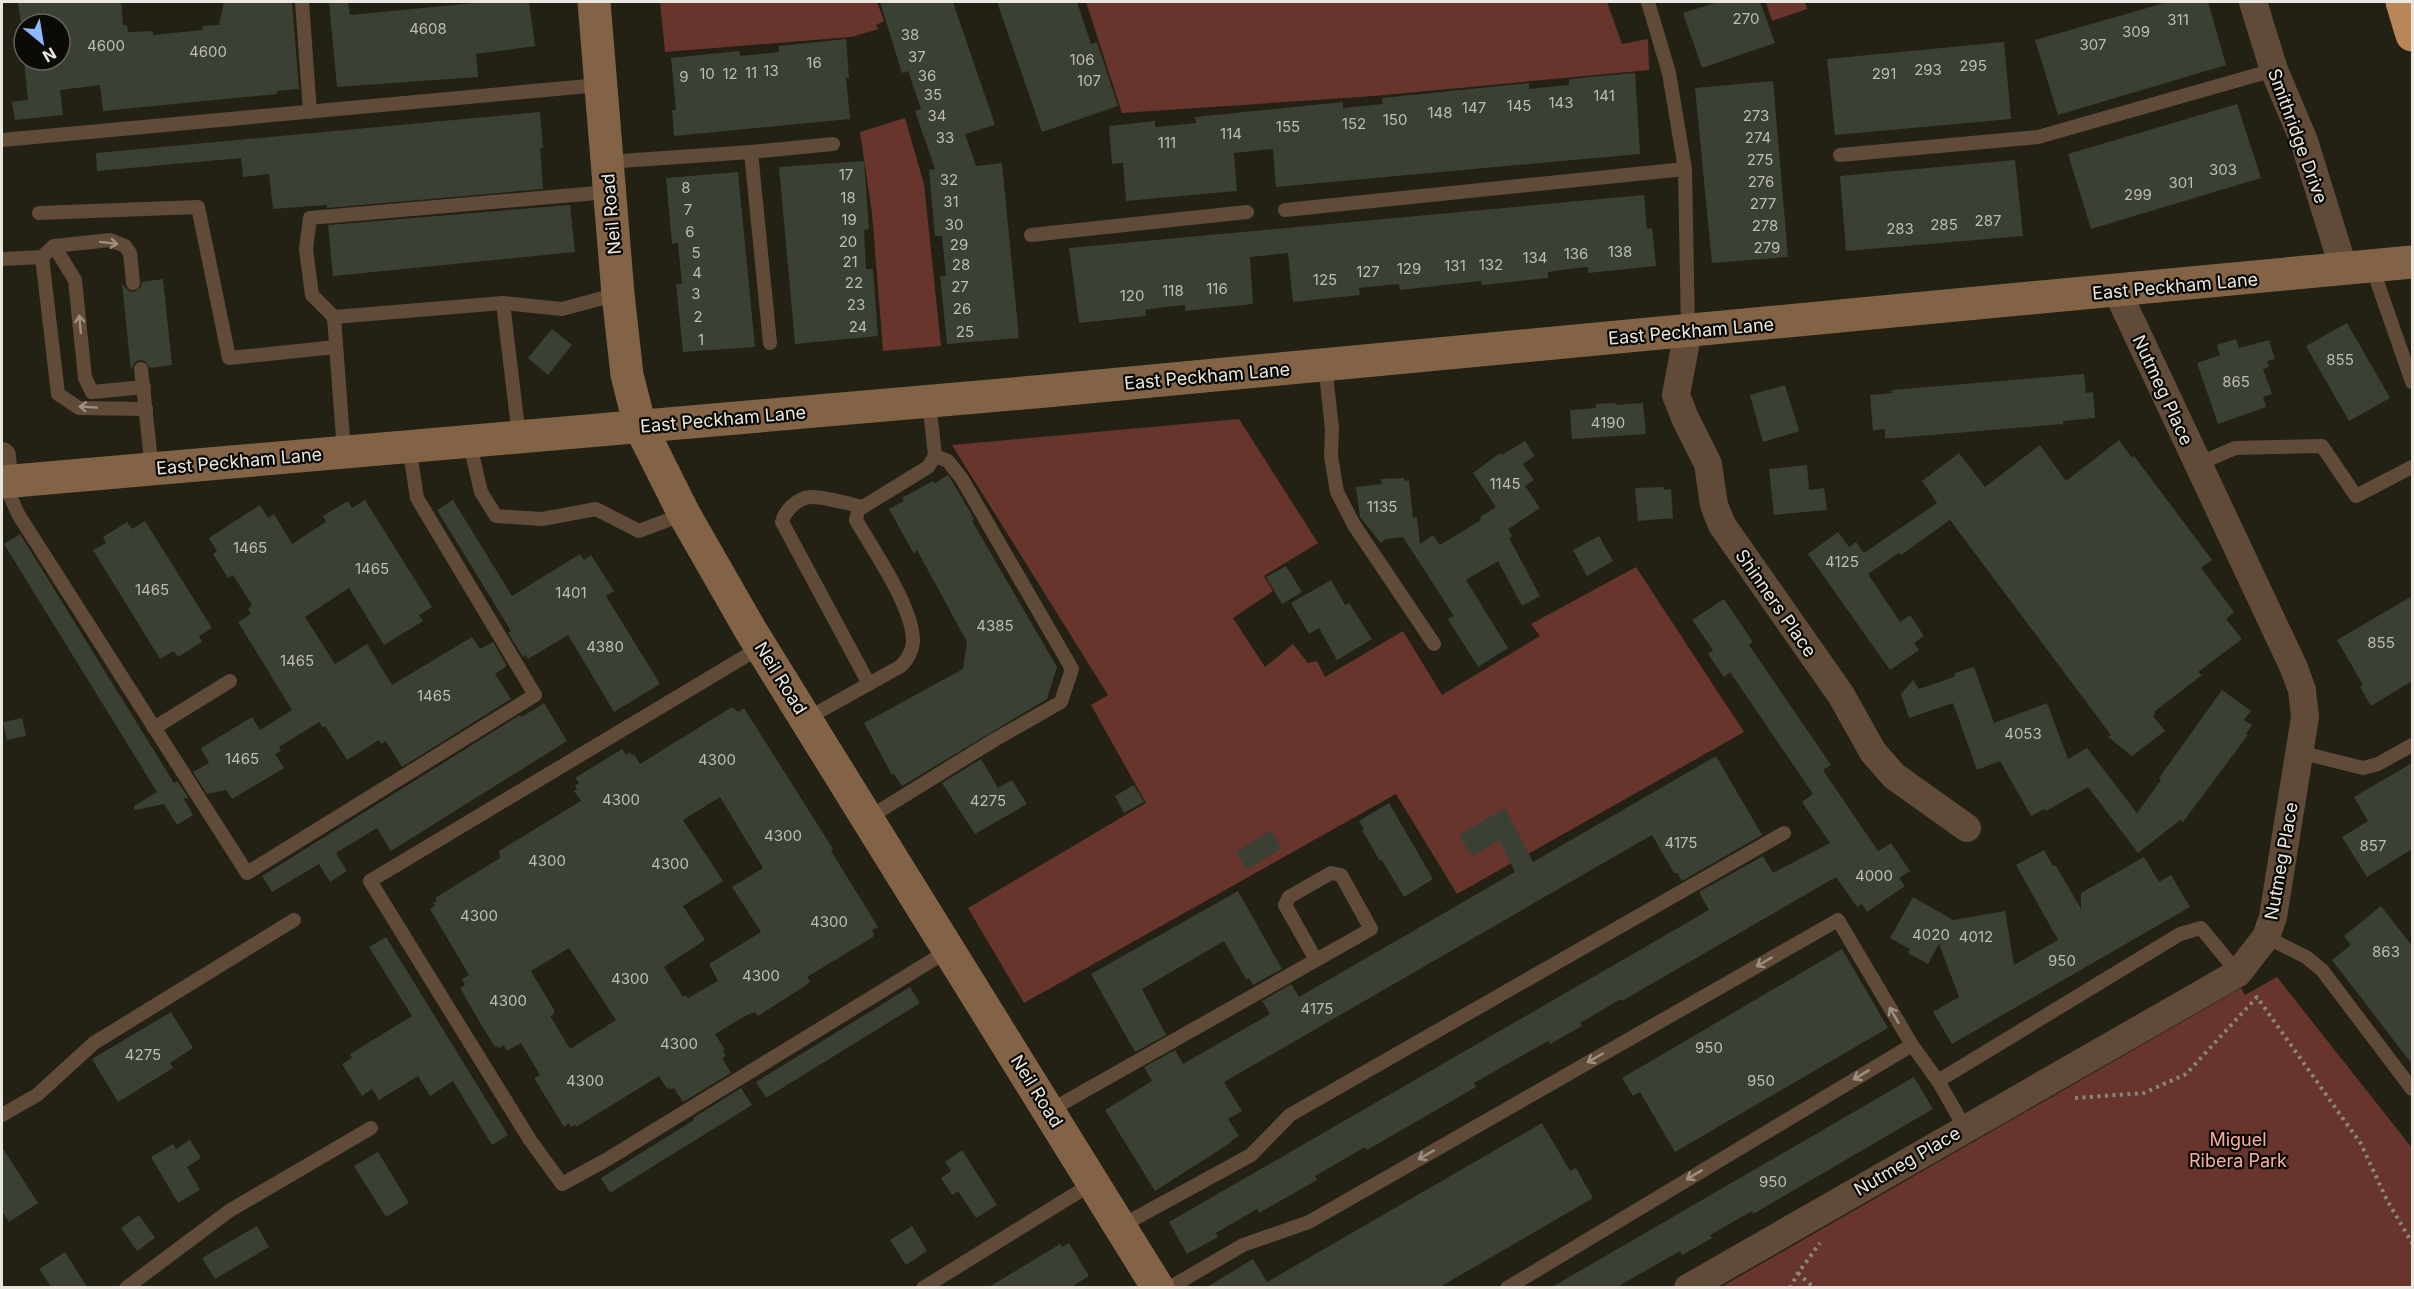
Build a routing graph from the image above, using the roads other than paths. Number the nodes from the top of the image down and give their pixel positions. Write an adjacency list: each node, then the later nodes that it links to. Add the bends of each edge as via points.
1 (302, 2): 9 (lane)
2 (594, 2): 8 (street, Neil Road)
3 (1648, 2): 14 (lane, via 1669,73)
4 (2253, 2): 7 (street, Smithridge Drive)
5 (2402, 2): 6 (highway)
6 (2412, 35)
7 (2274, 70): 13 (lane, via 2038,137); 24 (street, Smithridge Drive)
8 (599, 85): 9 (lane); 15 (street, Neil Road)
9 (310, 111): 10 (lane)
10 (2, 140)
11 (833, 144): 12 (lane)
12 (751, 152): 15 (lane); 31 (lane)
13 (1840, 155)
14 (1685, 170): 16 (lane); 30 (lane)
15 (607, 177): 27 (street, Neil Road); 29 (lane, via 310,218 306,249 312,295)
16 (1285, 210)
17 (1247, 212): 19 (lane)
18 (39, 213): 32 (lane, via 198,207 229,358)
19 (1031, 235)
20 (54, 246): 21 (lane); 25 (lane, one-way to 25, via 110,240 125,246 130,253); 36 (lane, one-way to 20, via 92,392 85,378 75,280)
21 (42, 257): 22 (lane); 38 (lane, one-way to 21, via 79,408 58,394)
22 (2, 259)
23 (2412, 262): 24 (street, East Peckham Lane)
24 (2358, 269): 26 (street, East Peckham Lane); 35 (lane)
25 (133, 283)
26 (2117, 291): 30 (street, East Peckham Lane); 45 (street, Nutmeg Place)
27 (618, 294): 28 (lane, via 562,309); 39 (street, Neil Road, via 627,375)
28 (503, 303): 29 (lane); 40 (lane)
29 (334, 317): 32 (lane)
30 (1688, 331): 33 (street, East Peckham Lane); 60 (street, Shinners Place, via 1676,395 1708,464 1714,505 1722,525 1841,695 1873,752 1894,776)
31 (770, 343)
32 (336, 348): 43 (lane)
33 (1325, 365): 37 (street, East Peckham Lane); 51 (lane, via 1337,492 1354,525)
34 (141, 369): 36 (lane)
35 (2412, 382)
36 (144, 387): 38 (lane)
37 (929, 401): 39 (street, East Peckham Lane); 44 (lane)
38 (146, 409): 47 (lane)
39 (640, 426): 40 (street, East Peckham Lane); 50 (street, Neil Road)
40 (519, 436): 41 (street, East Peckham Lane)
41 (470, 440): 42 (street, East Peckham Lane); 50 (lane, via 481,492 496,516 542,519 596,509 639,531)
42 (409, 446): 43 (street, East Peckham Lane); 56 (lane, via 417,498 535,695 247,873)
43 (344, 452): 47 (street, East Peckham Lane)
44 (934, 456): 49 (lane, via 928,467); 59 (lane, via 948,462 962,479 1072,669 1060,702)
45 (2198, 464): 46 (lane, via 2235,447 2322,446 2356,496); 58 (street, Nutmeg Place, via 2302,690 2305,717)
46 (2412, 467)
47 (152, 469): 48 (street, East Peckham Lane)
48 (2, 473): 56 (lane, via 18,514)
49 (863, 507): 54 (lane, via 856,520 906,609 913,642 909,657 901,666); 54 (lane, via 809,497 792,506 782,522)
50 (684, 514): 52 (street, Neil Road)
51 (1434, 644)
52 (761, 646): 55 (street, Neil Road); 64 (lane, via 370,880 524,1130 562,1184 606,1161)
53 (230, 681): 56 (lane)
54 (869, 684): 55 (lane)
55 (806, 719): 59 (street, Neil Road)
56 (154, 728)
57 (2412, 745): 58 (lane, via 2363,768)
58 (2299, 752): 63 (street, Nutmeg Place, via 2273,917)
59 (867, 818): 64 (street, Neil Road)
60 (1967, 828)
61 (1784, 833): 75 (lane, via 1290,1115 1251,1155)
62 (294, 920): 71 (lane, via 94,1043 37,1095)
63 (2266, 937): 66 (street, Nutmeg Place); 69 (lane, via 2307,957 2322,970)
64 (949, 950): 70 (street, Neil Road)
65 (1316, 960): 65 (lane, via 1371,928 1341,875 1330,873 1289,897 1285,905); 70 (lane)
66 (2238, 973): 68 (lane, via 2201,928 2180,934); 73 (street, Nutmeg Place)
67 (1912, 1045): 68 (lane); 79 (lane, one-way to 79, via 1838,920 1309,1222 1243,1245); 80 (lane, one-way to 80)
68 (1938, 1081): 73 (lane)
69 (2412, 1089)
70 (1049, 1111): 74 (street, Neil Road)
71 (2, 1115)
72 (370, 1128): 76 (lane, via 229,1211)
73 (1965, 1128): 81 (street, Nutmeg Place)
74 (1094, 1183): 75 (street, Neil Road); 77 (lane)
75 (1121, 1227): 78 (street, Neil Road)
76 (126, 1287)
77 (923, 1287)
78 (1158, 1287)
79 (1169, 1287)
80 (1507, 1287)
81 (1688, 1287)

